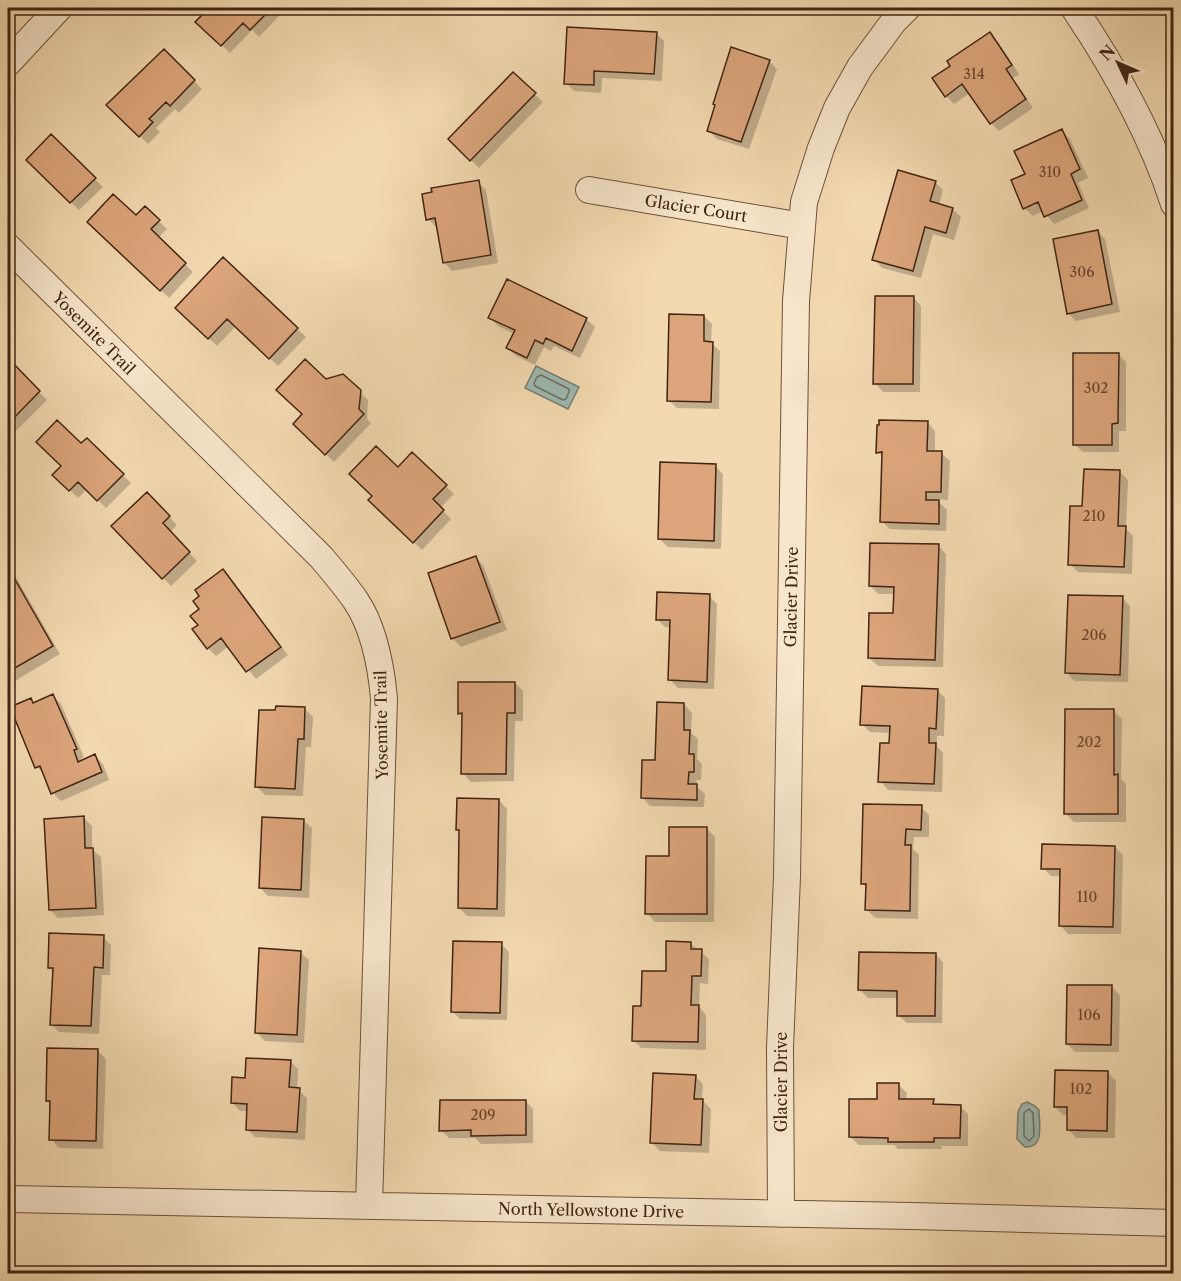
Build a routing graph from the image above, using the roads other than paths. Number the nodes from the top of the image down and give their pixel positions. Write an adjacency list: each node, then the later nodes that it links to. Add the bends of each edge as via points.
1 (59, 8): 4 (street)
2 (907, 8): 7 (street, Glacier Drive, via 860,67 837,108 804,202)
3 (1074, 8): 6 (street, via 1107,56 1142,121)
4 (8, 63)
5 (589, 190): 7 (street, Glacier Court)
6 (1173, 204)
7 (802, 225): 11 (street, Glacier Drive, via 796,313 787,876 780,1048)
8 (8, 247): 10 (street, Yosemite Trail, via 321,557 357,602 371,636 380,664 384,698)
9 (8, 1199): 10 (street, North Yellowstone Drive)
10 (369, 1206): 11 (street, North Yellowstone Drive)
11 (781, 1214): 12 (street, North Yellowstone Drive)
12 (1173, 1223)

